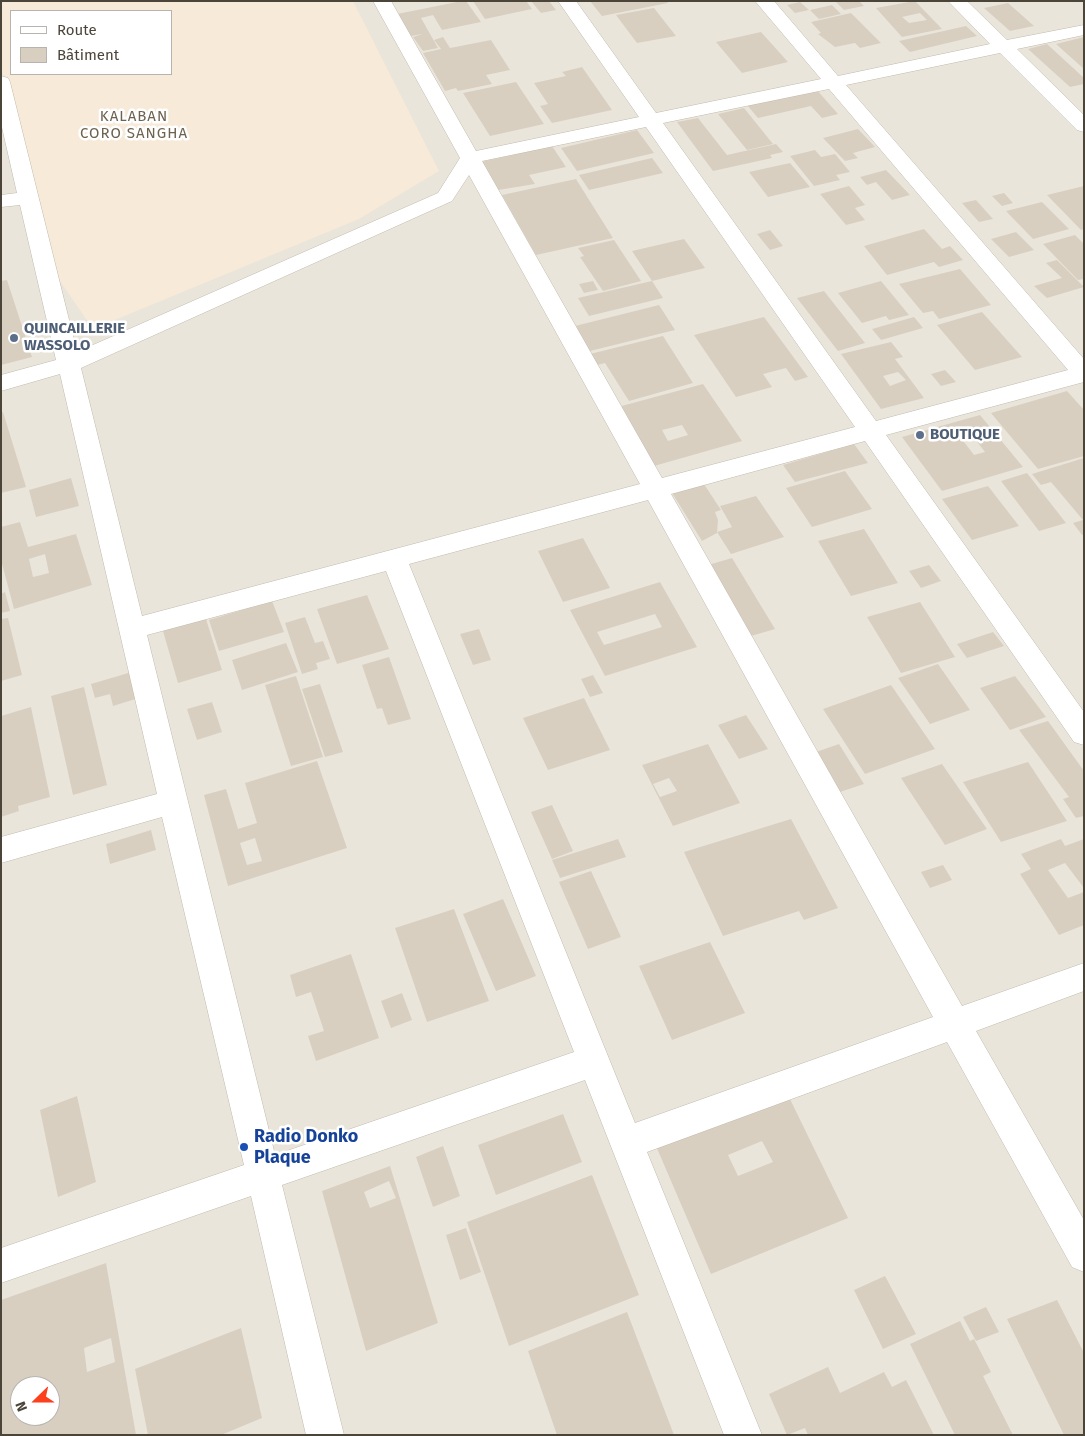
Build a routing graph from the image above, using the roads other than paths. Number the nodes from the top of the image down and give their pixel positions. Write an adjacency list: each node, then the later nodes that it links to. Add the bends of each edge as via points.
1 (382, 1): 11 (street)
2 (567, 1): 9 (street)
3 (764, 1): 8 (street)
4 (957, 1): 6 (street)
5 (1084, 30): 6 (street)
6 (1003, 47): 8 (street); 10 (street)
7 (1, 82): 12 (street)
8 (833, 82): 9 (street); 16 (street, via 1084,374)
9 (651, 120): 11 (street); 16 (street)
10 (1084, 126)
11 (470, 158): 14 (street, via 445,197); 17 (street)
12 (29, 198): 13 (street); 14 (street)
13 (1, 201)
14 (69, 364): 15 (street); 19 (street)
15 (1, 383)
16 (870, 431): 17 (street); 20 (street)
17 (655, 489): 18 (street); 24 (street)
18 (394, 559): 19 (street); 25 (street)
19 (132, 629): 21 (street)
20 (1084, 734)
21 (174, 801): 22 (street); 27 (street)
22 (1, 850)
23 (1084, 977): 24 (street)
24 (954, 1024): 26 (street); 28 (street)
25 (594, 1061): 26 (street); 27 (street)
26 (627, 1143): 31 (street)
27 (263, 1176): 29 (street); 30 (street)
28 (1084, 1255)
29 (1, 1266)
30 (325, 1435)
31 (744, 1435)

